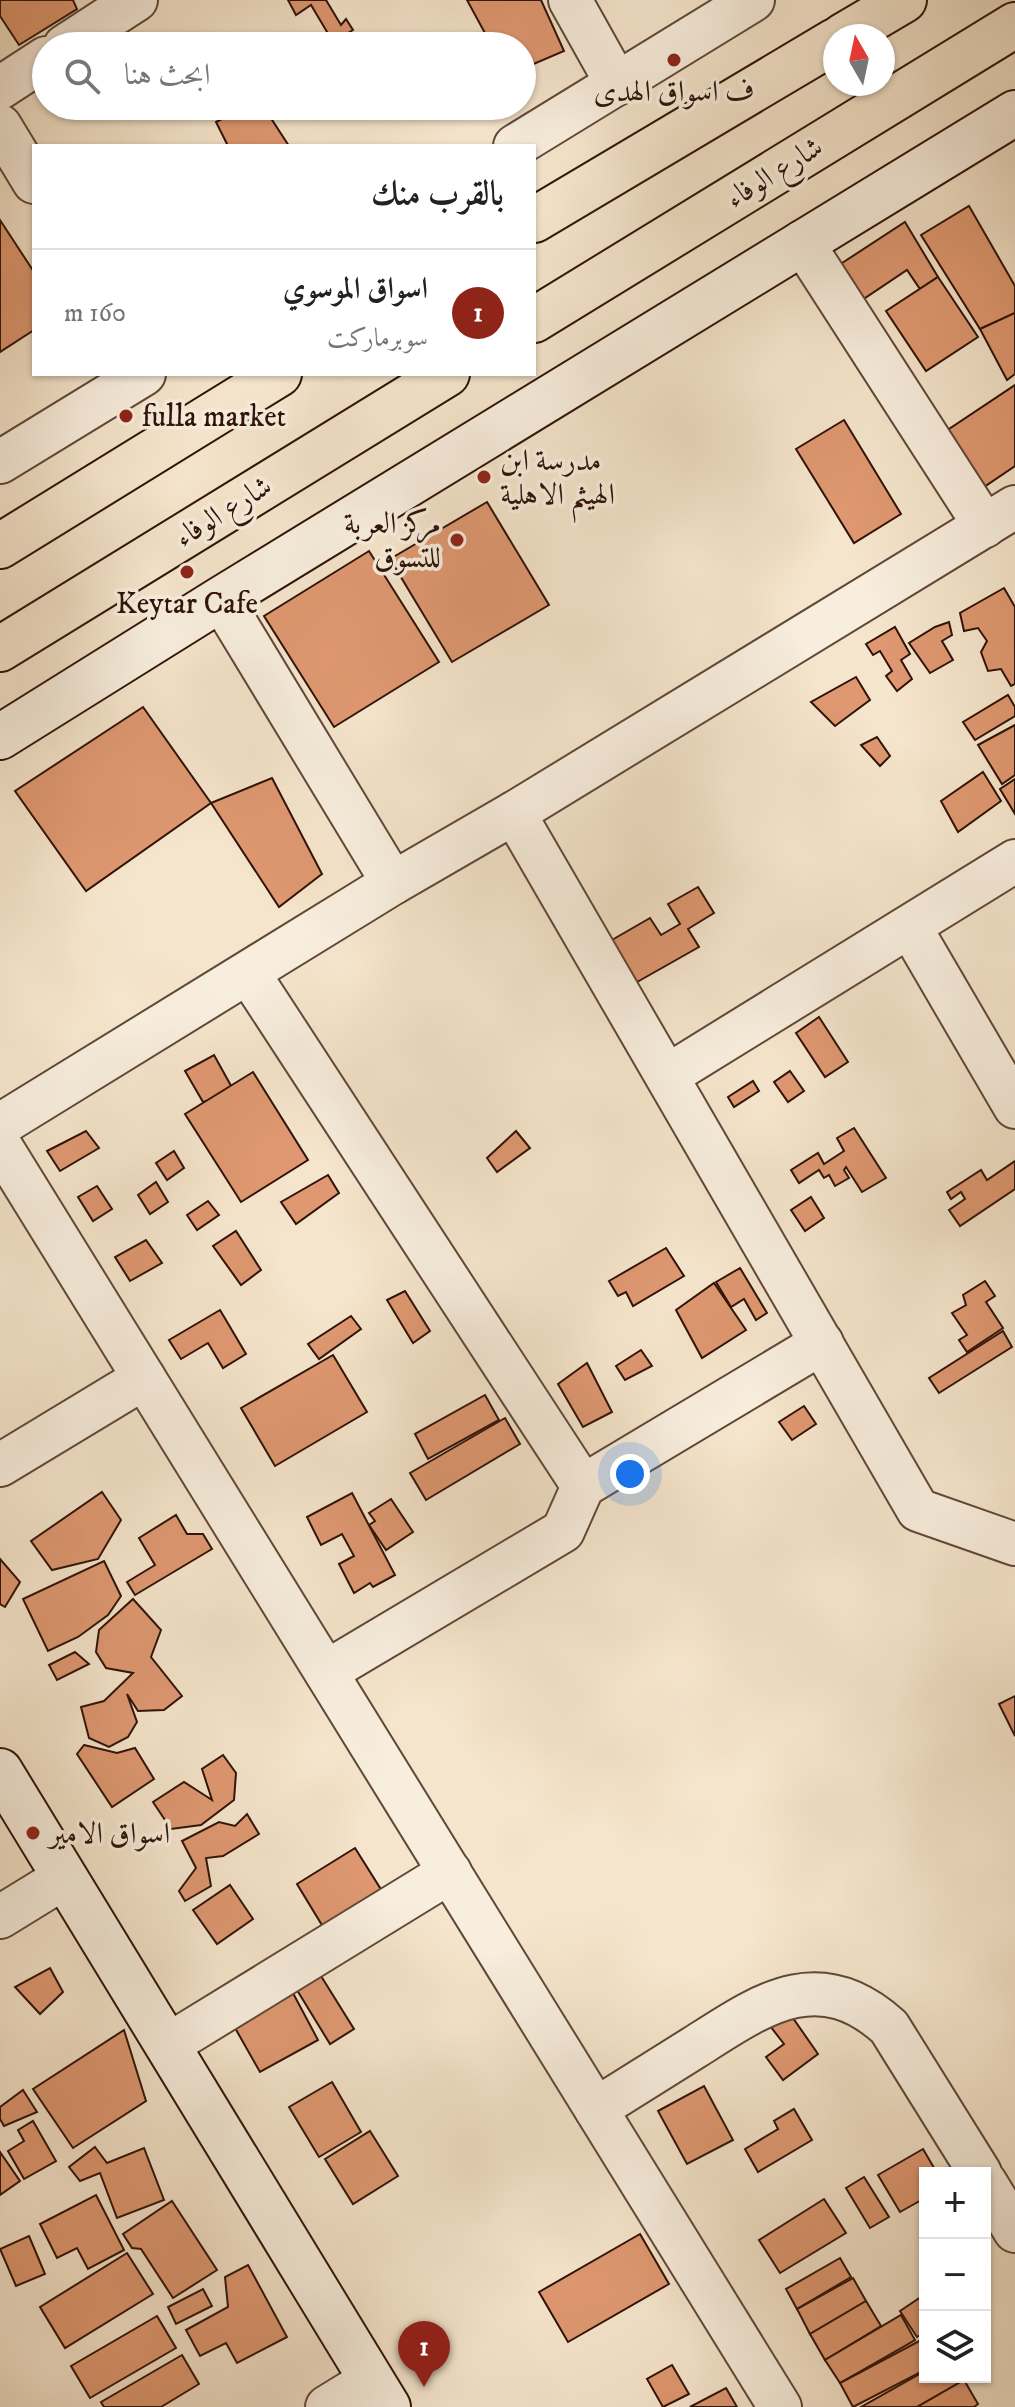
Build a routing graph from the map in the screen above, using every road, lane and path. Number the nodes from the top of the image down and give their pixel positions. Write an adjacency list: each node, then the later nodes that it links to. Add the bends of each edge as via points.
1 (136, 0): 7 (street)
2 (570, 0): 10 (street)
3 (753, 0): 10 (street)
4 (904, 0): 5 (main road)
5 (863, 24)
6 (1015, 25): 18 (main road, شارع الوفاء)
7 (87, 32)
8 (823, 48): 16 (main road)
9 (32, 67): 11 (street)
10 (617, 84): 14 (street)
11 (0, 88)
12 (1015, 113): 17 (street)
13 (0, 126): 15 (street)
14 (518, 144)
15 (32, 179)
16 (536, 219)
17 (802, 242): 23 (street); 25 (street)
18 (536, 319)
19 (141, 376): 22 (street)
20 (276, 376): 24 (main road)
21 (444, 376): 26 (main road, شارع الوفاء)
22 (0, 462)
23 (1000, 517): 28 (street)
24 (0, 546)
25 (221, 599): 27 (street); 30 (street)
26 (0, 649)
27 (0, 737)
28 (514, 813): 30 (street); 33 (street)
29 (1015, 861): 31 (street)
30 (393, 883): 32 (street)
31 (910, 927): 33 (street); 34 (street)
32 (249, 974): 35 (street); 40 (street)
33 (667, 1076): 37 (street)
34 (1015, 1107)
35 (0, 1125)
36 (0, 1145): 38 (street)
37 (822, 1343): 40 (street); 41 (street, via 918,1510)
38 (144, 1378): 39 (street); 42 (street)
39 (0, 1465)
40 (583, 1486): 42 (street, via 563,1531)
41 (1015, 1544)
42 (326, 1672): 44 (street)
43 (0, 1771): 45 (street)
44 (450, 1872): 47 (street); 48 (street)
45 (65, 1877): 46 (street); 47 (street)
46 (0, 1917)
47 (168, 2045): 50 (street)
48 (596, 2109): 49 (street, via 755,2009 787,1997 822,1994 860,2007 889,2027); 52 (street)
49 (999, 2198)
50 (380, 2394): 51 (street)
51 (327, 2407)
52 (780, 2407)

